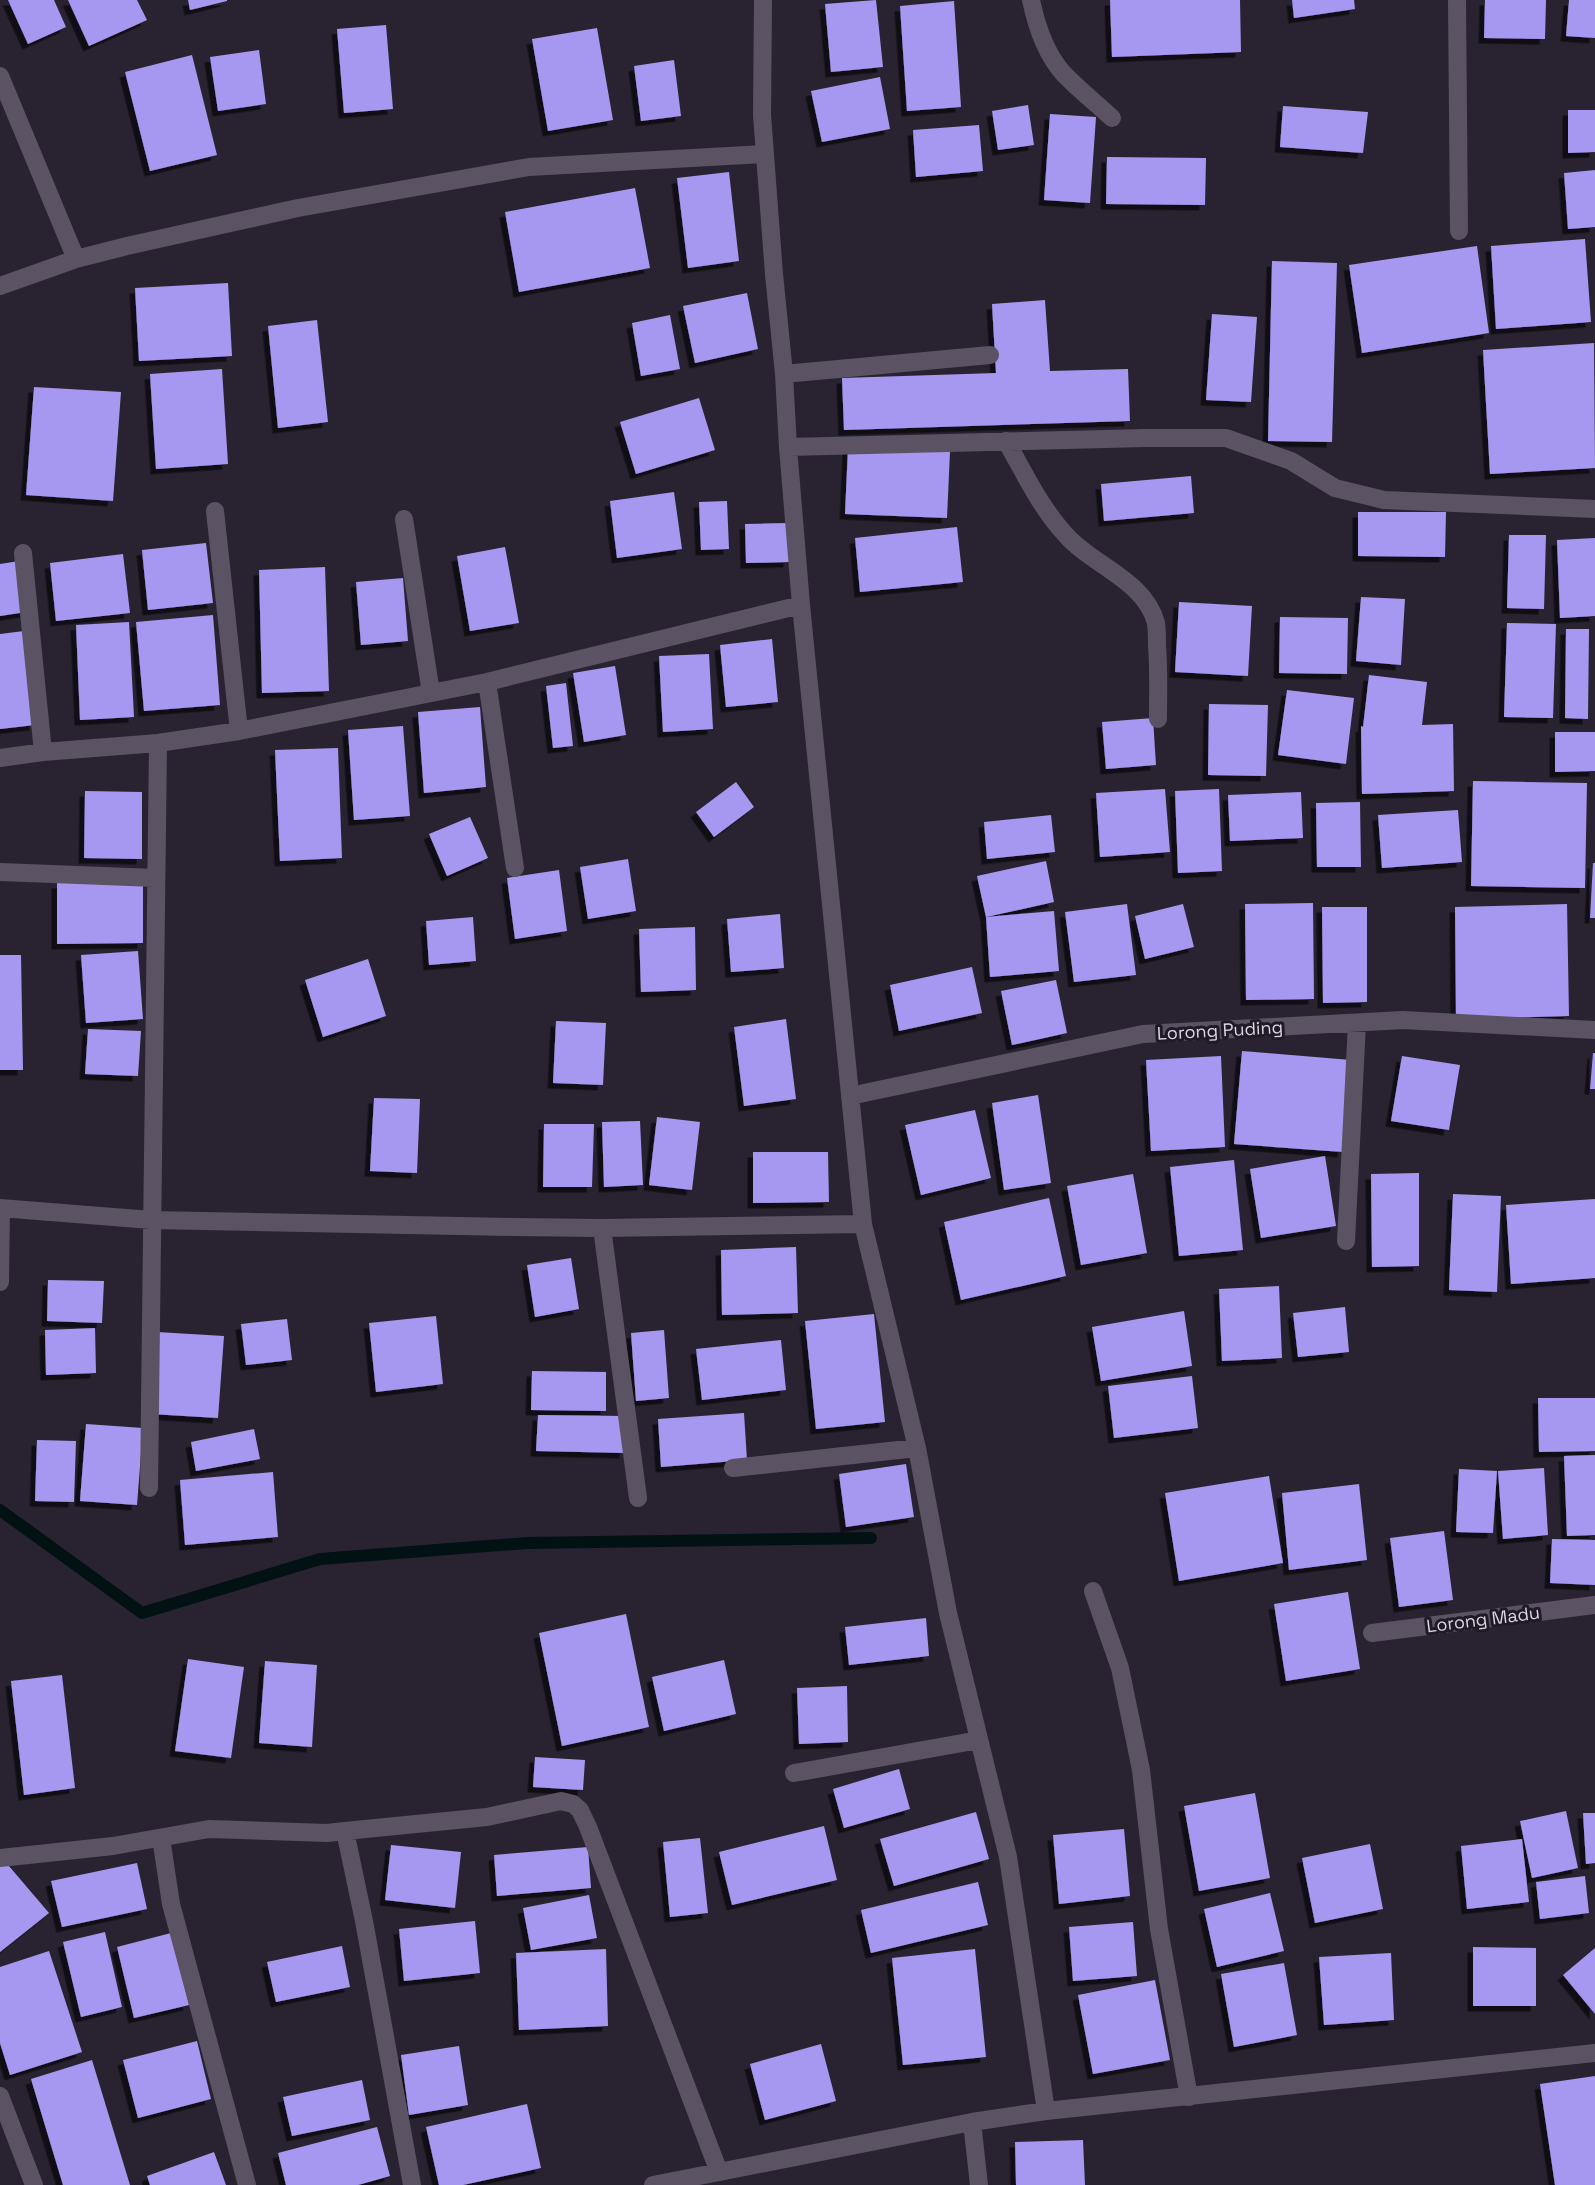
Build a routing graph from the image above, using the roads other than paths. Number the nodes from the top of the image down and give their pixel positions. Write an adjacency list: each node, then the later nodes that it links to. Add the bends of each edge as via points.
1 (1031, 0): 5 (street, via 1045,43 1061,71)
2 (1457, 0): 7 (street)
3 (767, 1): 6 (street, via 762,115)
4 (0, 76): 8 (street)
5 (1112, 118)
6 (765, 154): 8 (street, via 529,167 298,208); 11 (street)
7 (1459, 231)
8 (76, 259): 9 (street)
9 (0, 286)
10 (990, 355): 11 (street)
11 (784, 374): 13 (street)
12 (1006, 441): 13 (street); 14 (street, via 1226,438 1291,461 1335,488 1384,500); 21 (street, via 1050,517 1066,536 1145,601 1156,622)
13 (788, 447): 18 (street)
14 (1595, 509)
15 (215, 511): 22 (street)
16 (404, 519): 20 (street)
17 (23, 553): 24 (street)
18 (801, 605): 19 (street); 31 (street)
19 (488, 682): 20 (street); 26 (street)
20 (431, 693): 22 (street)
21 (1158, 720)
22 (239, 730): 23 (street)
23 (158, 743): 24 (street); 28 (street)
24 (43, 752): 25 (street)
25 (0, 758)
26 (515, 868)
27 (0, 872): 28 (street)
28 (155, 878): 33 (street)
29 (1357, 1023): 30 (street, Lorong Puding, via 1403,1020); 31 (street, Lorong Puding, via 1143,1034); 36 (street)
30 (1595, 1029)
31 (850, 1096): 34 (street)
32 (0, 1208): 33 (street); 37 (street)
33 (151, 1220): 35 (street); 40 (street)
34 (863, 1224): 35 (street); 38 (street)
35 (602, 1228): 41 (street)
36 (1346, 1241)
37 (0, 1282)
38 (917, 1448): 39 (street); 45 (street, via 948,1613)
39 (733, 1468)
40 (149, 1488)
41 (638, 1498)
42 (1092, 1591): 52 (street, via 1120,1668 1141,1770 1159,1929)
43 (1595, 1605): 44 (street, Lorong Madu)
44 (1372, 1634)
45 (979, 1740): 46 (street); 53 (street, via 1008,1857)
46 (794, 1773)
47 (345, 1831): 48 (street, via 209,1829); 55 (street, via 487,1817 561,1801 580,1810); 58 (street)
48 (161, 1838): 49 (street); 57 (street, via 171,1904)
49 (0, 1858)
50 (1595, 2053): 52 (street)
51 (0, 2096): 56 (street)
52 (1189, 2097): 53 (street)
53 (1046, 2111): 54 (street)
54 (972, 2122): 55 (street); 60 (street)
55 (719, 2172): 59 (street)
56 (34, 2185)
57 (247, 2185)
58 (412, 2185)
59 (653, 2185)
60 (979, 2185)

